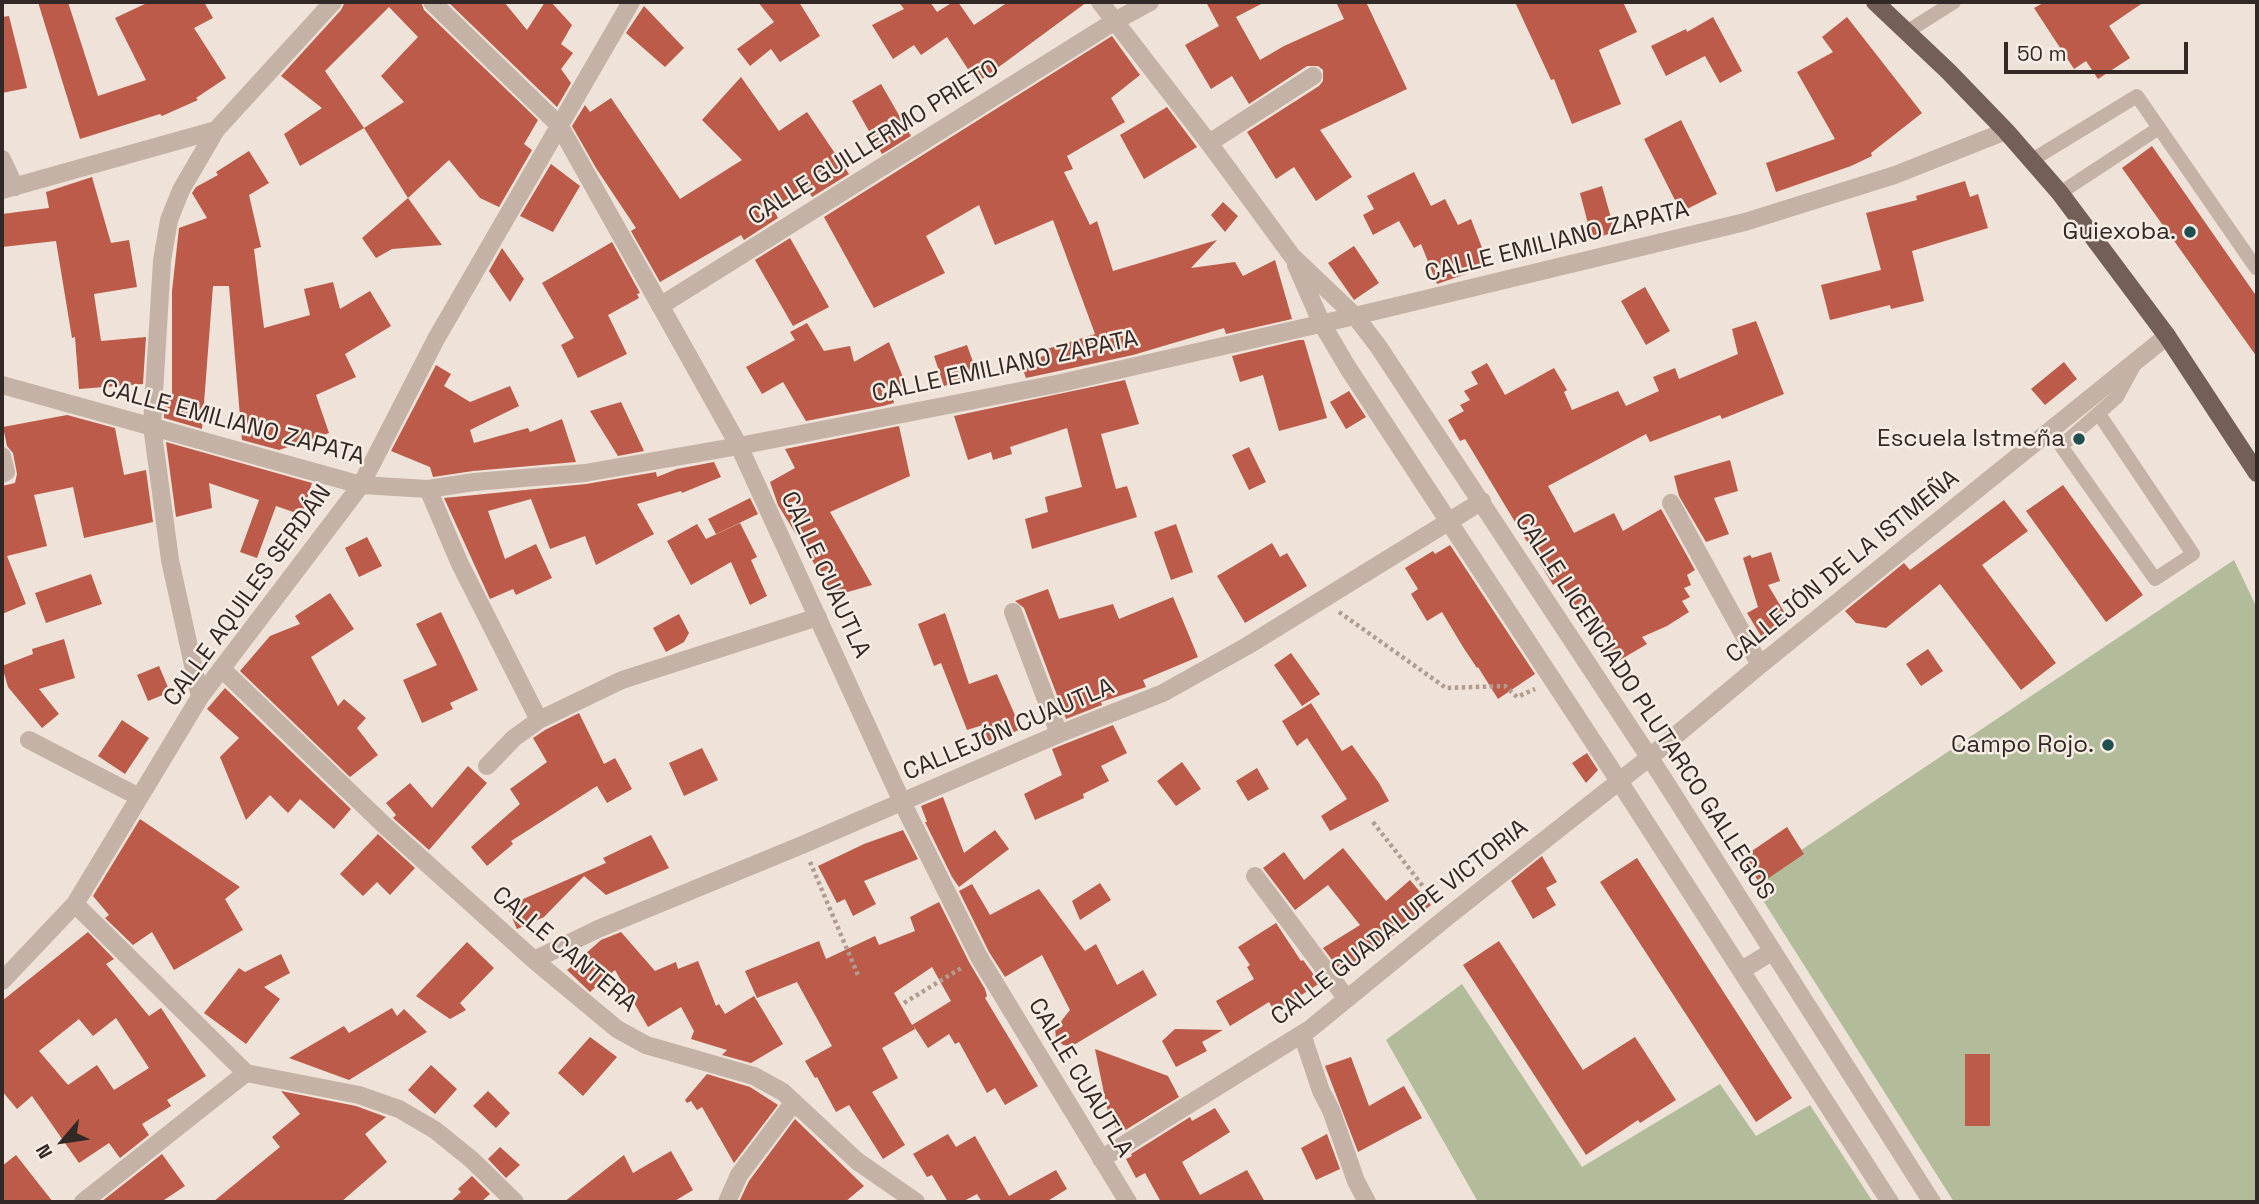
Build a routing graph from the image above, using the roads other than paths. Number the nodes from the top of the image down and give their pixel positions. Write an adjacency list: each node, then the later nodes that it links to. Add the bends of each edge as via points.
1 (332, 2): 13 (street)
2 (432, 2): 11 (street, CALLE CUAUTLA)
3 (631, 2): 11 (street, CALLE AQUILES SERDÁN)
4 (1100, 2): 8 (street, CALLE LICENCIADO PLUTARCO GALLEGOS)
5 (1150, 2): 8 (street, CALLE GUILLERMO PRIETO)
6 (1875, 2): 9 (main road)
7 (1954, 2): 9 (lane)
8 (1115, 21): 15 (street, CALLE LICENCIADO PLUTARCO GALLEGOS); 22 (street, CALLE GUILLERMO PRIETO)
9 (1908, 31): 14 (main road)
10 (1313, 75): 15 (street)
11 (559, 125): 22 (street, CALLE CUAUTLA); 34 (street, CALLE AQUILES SERDÁN, via 436,339)
12 (2159, 128): 17 (lane, via 2137,96); 19 (lane); 21 (lane)
13 (216, 130): 18 (street); 29 (street, via 169,220 162,261)
14 (2006, 131): 17 (main road); 23 (street, CALLE EMILIANO ZAPATA, via 1895,175 1745,222)
15 (1209, 143): 20 (street, CALLE LICENCIADO PLUTARCO GALLEGOS)
16 (2, 159): 18 (street)
17 (2032, 160): 19 (main road)
18 (8, 188)
19 (2060, 193): 25 (main road)
20 (1292, 256): 23 (street, CALLE LICENCIADO PLUTARCO GALLEGOS); 24 (street, CALLE LICENCIADO PLUTARCO GALLEGOS)
21 (2256, 268)
22 (660, 306): 30 (street, CALLE CUAUTLA)
23 (1355, 316): 24 (street, CALLE EMILIANO ZAPATA); 36 (street, CALLE LICENCIADO PLUTARCO GALLEGOS)
24 (1322, 324): 30 (street, CALLE EMILIANO ZAPATA, via 1061,383); 38 (street, CALLE LICENCIADO PLUTARCO GALLEGOS)
25 (2166, 336): 26 (street, CALLEJÓN DE LA ISTMEÑA); 32 (main road)
26 (2138, 359): 28 (lane, via 2118,397); 41 (street, CALLEJÓN DE LA ISTMEÑA)
27 (2, 385): 29 (street, CALLE EMILIANO ZAPATA)
28 (2099, 414): 28 (lane, via 2062,446 2155,579 2193,554)
29 (152, 426): 34 (street, CALLE EMILIANO ZAPATA); 43 (street, via 170,560)
30 (739, 446): 35 (street, CALLE EMILIANO ZAPATA, via 585,473); 40 (street, CALLE CUAUTLA)
31 (2, 456): 33 (street, via 6,472)
32 (2257, 473)
33 (2, 474)
34 (360, 485): 35 (street, CALLE EMILIANO ZAPATA); 42 (street, CALLE AQUILES SERDÁN)
35 (428, 489): 44 (street, via 460,564)
36 (1482, 501): 38 (street, CALLEJÓN CUAUTLA); 47 (street, CALLE LICENCIADO PLUTARCO GALLEGOS)
37 (1671, 503): 41 (street)
38 (1448, 524): 45 (street, CALLEJÓN CUAUTLA, via 1163,693); 49 (street, CALLE LICENCIADO PLUTARCO GALLEGOS)
39 (1013, 612): 45 (street)
40 (817, 617): 44 (street, via 622,680); 51 (street, CALLE CUAUTLA)
41 (1760, 665): 47 (street, CALLEJÓN DE LA ISTMEÑA)
42 (222, 669): 43 (street, CALLE AQUILES SERDÁN); 55 (street, CALLE CANTERA, via 383,824)
43 (200, 697): 50 (street, CALLE AQUILES SERDÁN)
44 (539, 720): 48 (street)
45 (1059, 734): 51 (street, CALLEJÓN CUAUTLA)
46 (30, 740): 50 (street)
47 (1650, 757): 49 (street, CALLE GUADALUPE VICTORIA); 54 (street, CALLE LICENCIADO PLUTARCO GALLEGOS)
48 (487, 766)
49 (1619, 780): 56 (street, CALLE LICENCIADO PLUTARCO GALLEGOS); 58 (street, CALLE GUADALUPE VICTORIA)
50 (139, 797): 53 (street, CALLE AQUILES SERDÁN)
51 (901, 802): 55 (street, CALLEJÓN CUAUTLA); 62 (street, CALLE CUAUTLA, via 978,957)
52 (1255, 876): 58 (street)
53 (75, 904): 57 (street, CALLE AQUILES SERDÁN); 60 (street)
54 (1773, 951): 56 (street); 70 (street, CALLE LICENCIADO PLUTARCO GALLEGOS)
55 (534, 960): 61 (street, CALLE CANTERA, via 618,1029 646,1045 754,1076)
56 (1742, 970): 69 (street, CALLE LICENCIADO PLUTARCO GALLEGOS)
57 (2, 981)
58 (1347, 999): 59 (street, CALLE GUADALUPE VICTORIA)
59 (1302, 1034): 62 (street, CALLE GUADALUPE VICTORIA); 68 (street)
60 (246, 1073): 63 (street); 64 (street, via 359,1095 399,1109 435,1130)
61 (794, 1102): 65 (street, via 739,1175); 66 (street, CALLE CANTERA, via 857,1161)
62 (1101, 1159): 67 (street, CALLE CUAUTLA)
63 (83, 1202)
64 (515, 1202)
65 (727, 1202)
66 (916, 1202)
67 (1128, 1202)
68 (1367, 1202)
69 (1890, 1202)
70 (1932, 1202)

